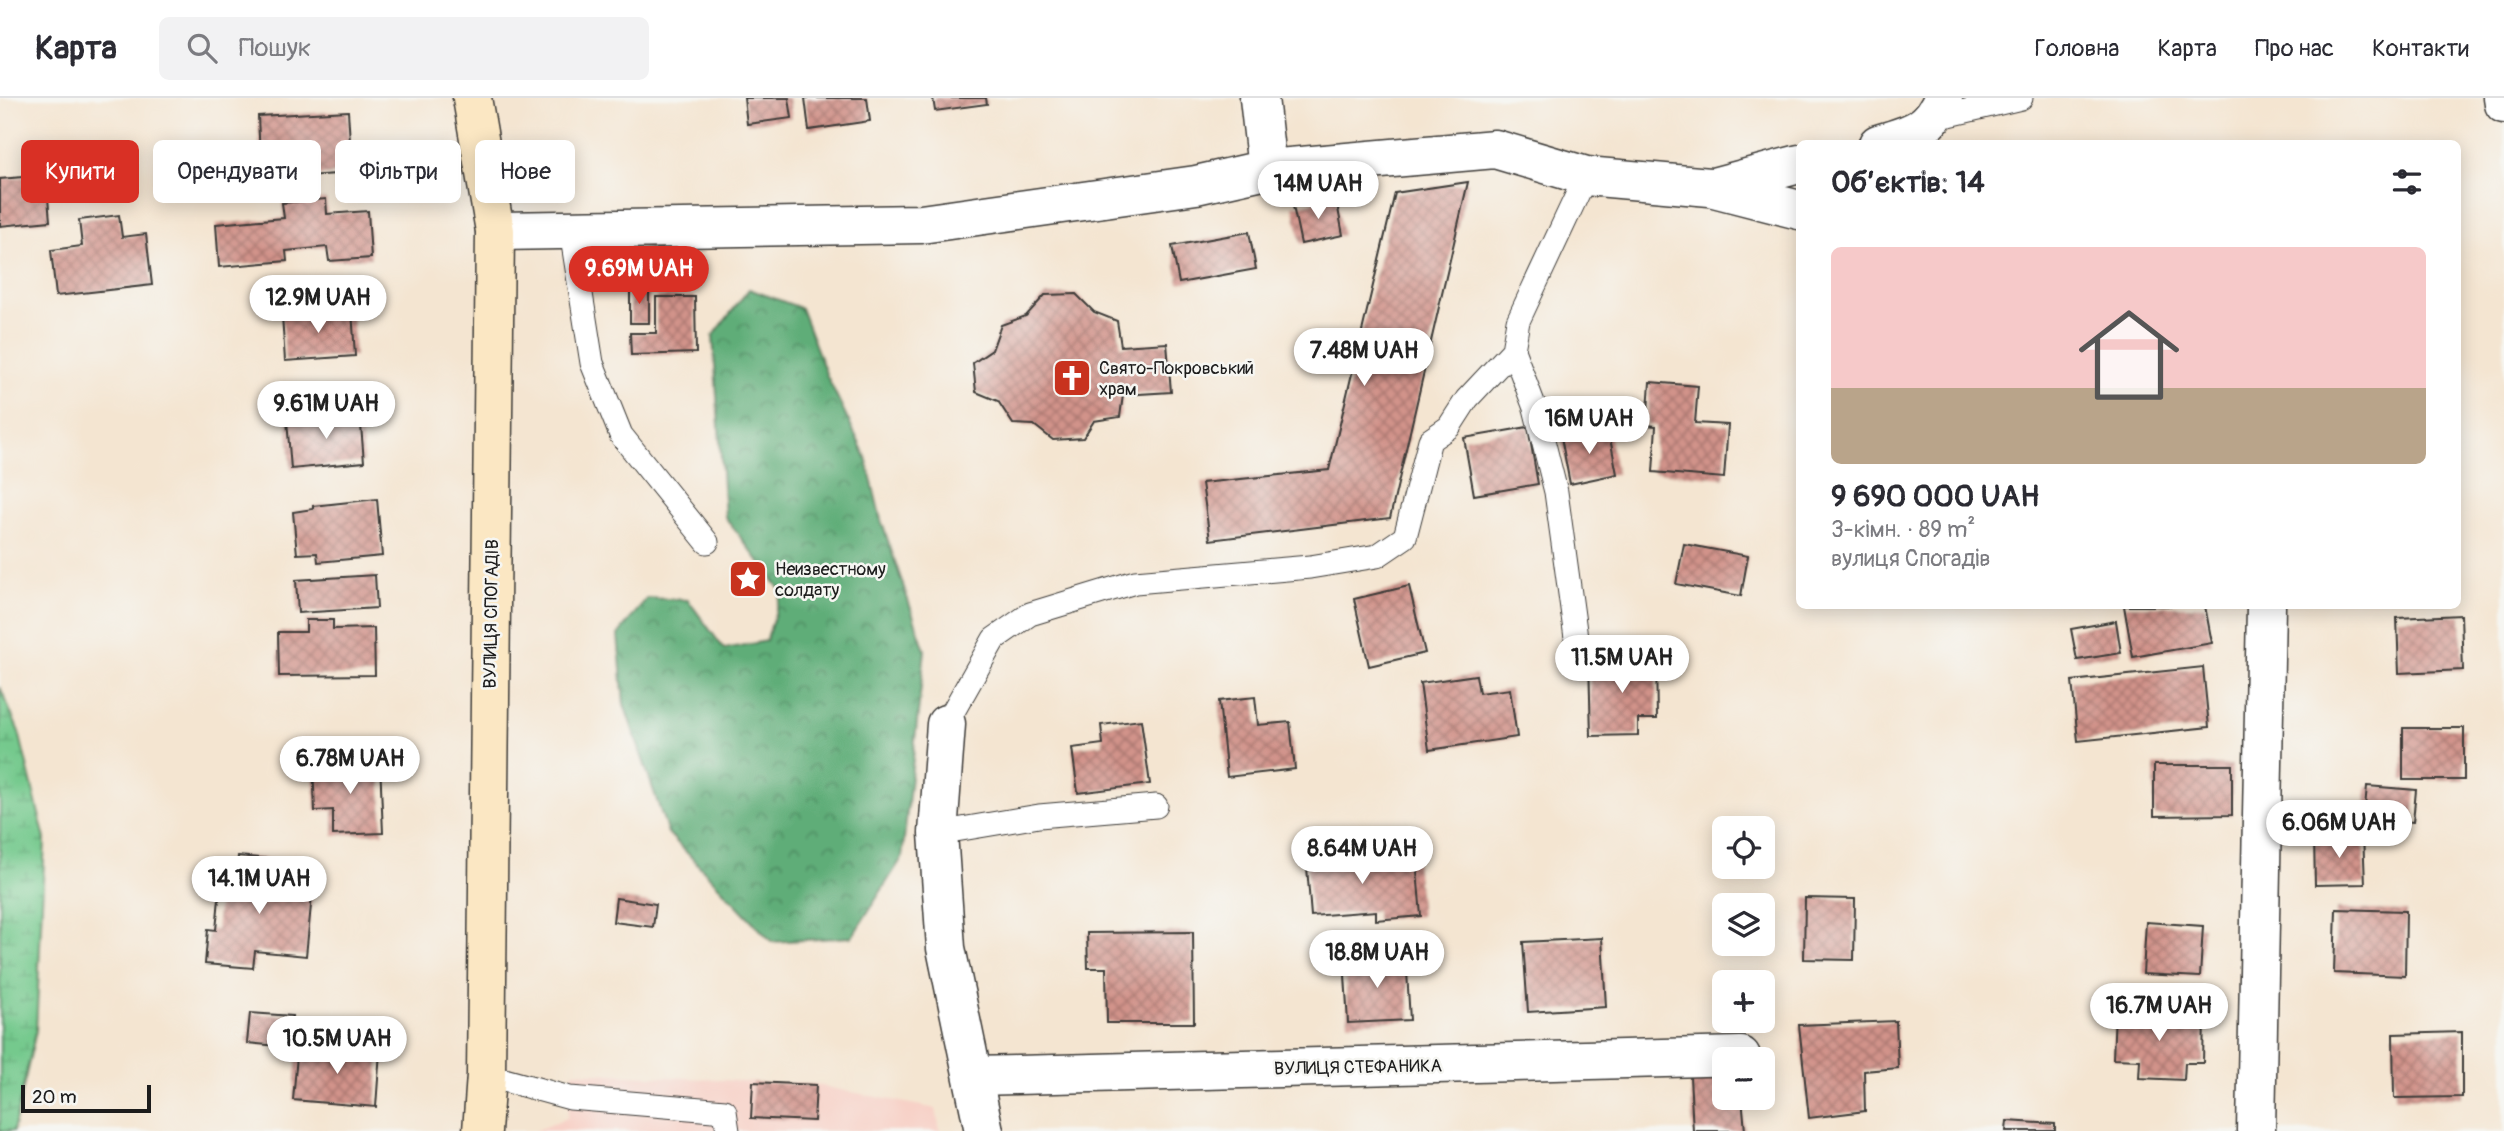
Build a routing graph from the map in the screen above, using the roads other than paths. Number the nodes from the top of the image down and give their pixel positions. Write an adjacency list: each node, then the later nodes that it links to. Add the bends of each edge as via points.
1 (472, 98): 13 (street, ВУЛИЦЯ СПОГАДІВ)
2 (1259, 98): 9 (street)
3 (2021, 98): 6 (lane)
4 (2503, 98): 5 (street)
5 (2504, 104)
6 (1939, 108): 7 (street, via 1904,137)
7 (1893, 140)
8 (1796, 165): 11 (street)
9 (1267, 169): 10 (street, via 1494,149); 14 (street, via 1196,185 921,225)
10 (1586, 176): 11 (street); 15 (lane, via 1518,321)
11 (1710, 187): 12 (street)
12 (1796, 209)
13 (495, 231): 14 (street); 23 (street, ВУЛИЦЯ СПОГАДІВ)
14 (571, 231): 16 (lane, via 592,363 621,435)
15 (1513, 350): 18 (lane, via 1535,408 1556,492); 19 (lane, via 1467,398 1449,427 1430,440 1405,537 1377,556 1310,567 1135,582 1030,614 994,639)
16 (707, 542)
17 (2266, 609): 28 (street)
18 (1577, 645)
19 (946, 724): 21 (street)
20 (1156, 806): 21 (lane, via 1039,816)
21 (938, 833): 24 (street, via 946,948)
22 (1712, 1057): 24 (street, ВУЛИЦЯ СТЕФАНИКА)
23 (486, 1074): 25 (street, ВУЛИЦЯ СПОГАДІВ); 26 (lane, via 570,1098 725,1111)
24 (975, 1076): 27 (street)
25 (482, 1131)
26 (728, 1131)
27 (984, 1131)
28 (2256, 1131)

